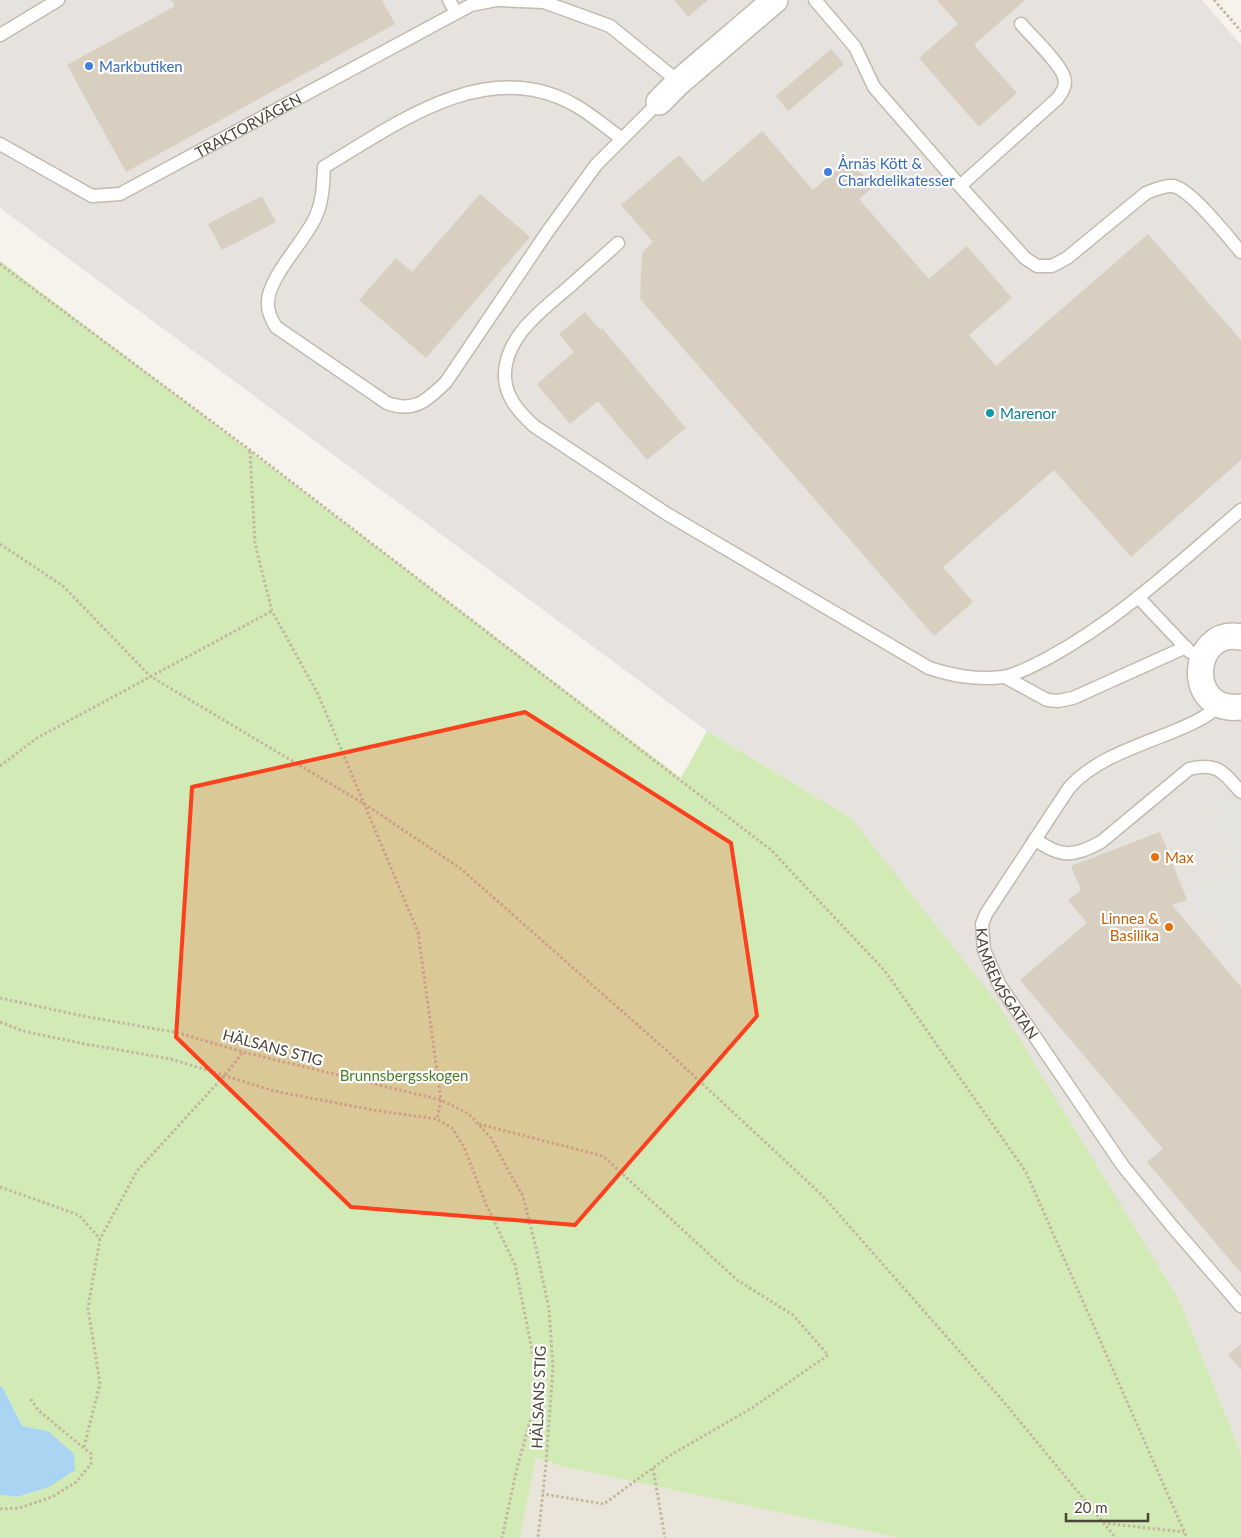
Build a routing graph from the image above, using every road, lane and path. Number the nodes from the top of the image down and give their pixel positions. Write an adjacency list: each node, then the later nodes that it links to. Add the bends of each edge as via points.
1 (58, 0): 10 (lane)
2 (450, 0): 7 (lane)
3 (497, 0): 7 (lane, TRAKTORVÄGEN, via 471,5); 11 (lane, TRAKTORVÄGEN, via 544,2 610,26)
4 (775, 0): 11 (street)
5 (815, 0): 15 (lane, via 855,47 874,87)
6 (1214, 0): 9 (path)
7 (456, 13): 14 (lane, TRAKTORVÄGEN, via 120,194 92,196)
8 (1021, 24): 15 (lane, via 1058,67 1064,77 1065,88 1057,99)
9 (1241, 31)
10 (0, 36)
11 (679, 82): 12 (street)
12 (659, 102): 13 (lane)
13 (621, 138): 13 (lane, via 572,103 544,92 514,86 485,89 448,99 410,116 324,167 322,200 315,218 271,287 267,302 270,318 276,327 387,403 400,408 416,406 446,382 548,231 596,165)
14 (0, 144)
15 (960, 186): 17 (lane, via 1025,258 1037,266 1052,266 1068,258 1146,193 1174,186 1192,197)
16 (618, 243): 27 (lane, via 530,321 512,347 505,364 505,380 518,411 534,426 667,514 929,668 976,679)
17 (1241, 252)
18 (0, 264): 19 (path)
19 (250, 450): 23 (path, via 255,544); 49 (path, via 771,850 885,971 1026,1172)
20 (1241, 510): 22 (lane)
21 (0, 544): 26 (path, via 63,586)
22 (1138, 597): 25 (lane); 27 (lane, via 1062,650 1026,670)
23 (272, 611): 26 (path); 31 (path, via 318,694)
24 (1236, 634): 25 (street, via 1214,643 1206,652)
25 (1193, 655): 27 (lane, via 1058,701 1047,700); 28 (street, via 1203,688 1210,698)
26 (150, 676): 29 (path, via 37,738); 31 (path)
27 (1005, 677)
28 (1231, 706): 32 (lane, KAMREMSGATAN, via 1087,770 1069,788)
29 (0, 766)
30 (1241, 792): 32 (lane, via 1218,769 1210,766 1190,769 1102,842 1090,848 1075,853 1056,852)
31 (366, 805): 37 (path, via 418,932); 48 (path, via 460,868 666,1050 822,1195 1002,1401)
32 (1035, 839): 42 (lane, KAMREMSGATAN, via 982,924 984,950 989,964 1017,1012 1123,1166)
33 (0, 998): 35 (path, HÄLSANS STIG, via 180,1033)
34 (0, 1022): 36 (path, via 23,1031 80,1043 171,1058)
35 (244, 1052): 36 (path); 37 (path, HÄLSANS STIG)
36 (225, 1075): 38 (path, via 274,1090); 41 (path, via 137,1171)
37 (441, 1100): 38 (path); 39 (path, HÄLSANS STIG, via 469,1114)
38 (437, 1119): 50 (path, via 452,1128 464,1147 515,1265 535,1365 537,1396)
39 (478, 1124): 45 (path, via 603,1156 737,1280 793,1315 828,1355 752,1408); 46 (path, HÄLSANS STIG, via 491,1138 523,1196 550,1309 553,1367)
40 (0, 1187): 41 (path, via 79,1215)
41 (100, 1239): 44 (path, via 88,1308 100,1384)
42 (1241, 1306)
43 (30, 1398): 44 (path, via 38,1410)
44 (84, 1447): 47 (path, via 91,1454 91,1464 76,1482 52,1497 19,1508)
45 (653, 1468): 46 (path, via 604,1504); 52 (path)
46 (543, 1494): 51 (path, HÄLSANS STIG)
47 (0, 1509)
48 (1103, 1523): 49 (path); 53 (path)
49 (1184, 1532): 54 (path)
50 (502, 1538)
51 (538, 1538)
52 (665, 1538)
53 (1116, 1538)
54 (1187, 1538)

